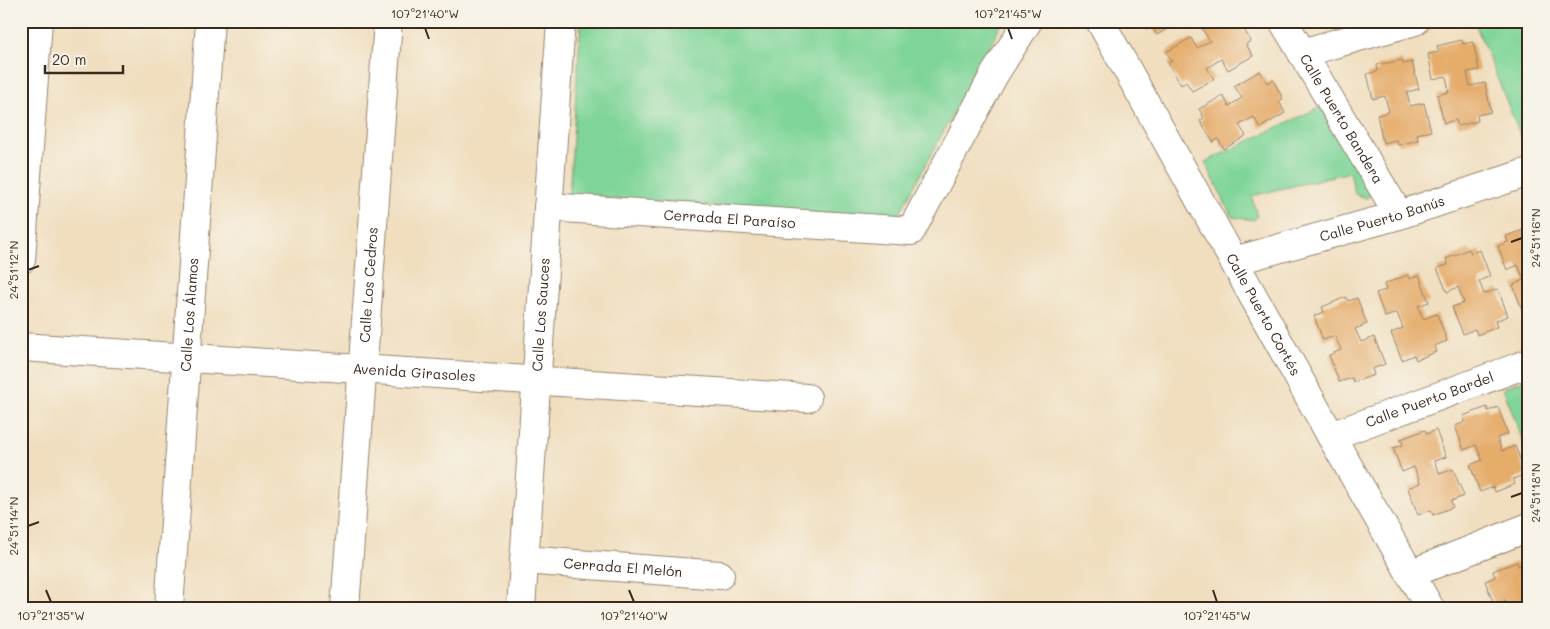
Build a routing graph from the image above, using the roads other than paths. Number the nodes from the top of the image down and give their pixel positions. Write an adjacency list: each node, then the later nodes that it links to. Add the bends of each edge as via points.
1 (38, 21): 13 (street)
2 (210, 21): 16 (street, Calle Los Álamos)
3 (388, 21): 18 (street, Calle Los Cedros)
4 (561, 21): 11 (street, Calle Los Sauces)
5 (1028, 21): 11 (street, Cerrada El Paraíso, via 994,75 911,231)
6 (1100, 21): 14 (street, Calle Puerto Cortés)
7 (1283, 21): 9 (street, Calle Puerto Bandera)
8 (1416, 21): 9 (street)
9 (1302, 52): 12 (street, Calle Puerto Bandera)
10 (1529, 172): 12 (street, Calle Puerto Banús)
11 (548, 207): 19 (street, Calle Los Sauces)
12 (1399, 215): 14 (street, Calle Puerto Banús)
13 (21, 260)
14 (1234, 261): 21 (street, Calle Puerto Cortés)
15 (21, 347): 16 (street, Avenida Girasoles)
16 (186, 358): 18 (street, Avenida Girasoles); 26 (street, Calle Los Álamos)
17 (1529, 363): 21 (street, Calle Puerto Bardel)
18 (363, 369): 19 (street, Avenida Girasoles); 27 (street, Calle Los Cedros)
19 (536, 380): 20 (street, Avenida Girasoles); 23 (street, Calle Los Sauces)
20 (807, 398)
21 (1331, 436): 24 (street, Calle Puerto Cortés)
22 (1529, 527): 24 (street)
23 (524, 560): 25 (street, Cerrada El Melón); 28 (street, Calle Los Sauces)
24 (1410, 574): 29 (street, Calle Puerto Cortés)
25 (720, 575)
26 (170, 608)
27 (345, 608)
28 (521, 608)
29 (1430, 608)

